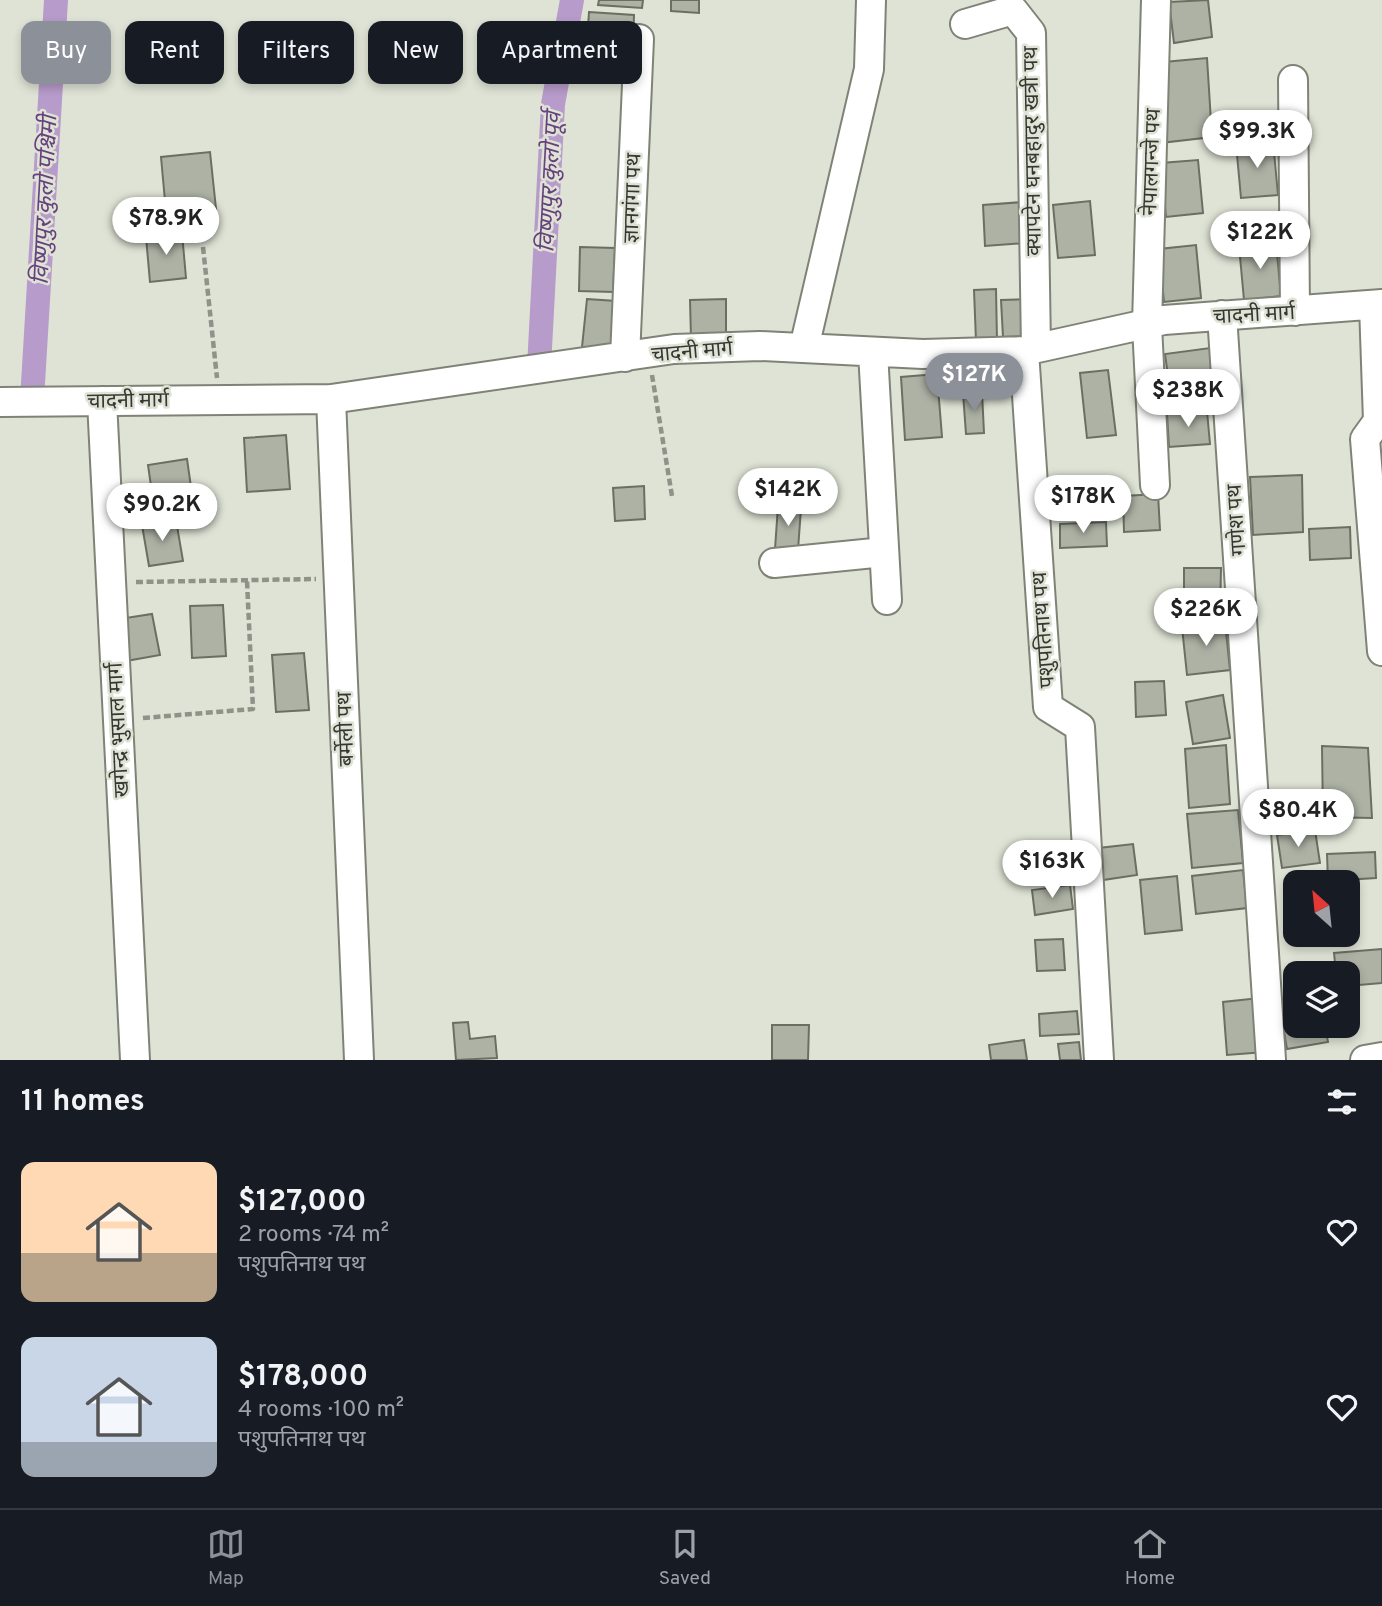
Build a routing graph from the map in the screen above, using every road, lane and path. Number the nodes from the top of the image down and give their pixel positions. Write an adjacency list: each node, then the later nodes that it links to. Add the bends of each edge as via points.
1 (871, 0): 11 (street, via 869,69)
2 (1156, 0): 10 (street, नेपालगन्जे पथ)
3 (965, 24): 12 (street, क्यापटेन घनबहादुर खत्री पथ, via 1013,10 1031,33)
4 (1293, 80): 8 (street)
5 (639, 84): 14 (street, ज्ञानगंगा पथ)
6 (202, 247): 15 (path)
7 (1378, 305): 8 (street, चादनी मार्ग); 27 (street, via 1378,421 1365,439)
8 (1295, 312): 9 (street, चादनी मार्ग)
9 (1222, 315): 10 (street, चादनी मार्ग); 33 (street, गणेश पथ)
10 (1147, 325): 12 (street, चादनी मार्ग); 19 (street, नेपालगन्जे पथ)
11 (804, 348): 13 (street, चादनी मार्ग); 14 (street, चादनी मार्ग, via 748,346)
12 (1030, 349): 13 (street, चादनी मार्ग); 32 (street, पशुपतिनाथ पथ, via 1048,708 1080,727)
13 (873, 352): 21 (street)
14 (637, 356): 16 (street, चादनी मार्ग); 20 (path)
15 (219, 399): 16 (street, चादनी मार्ग); 17 (street, चादनी मार्ग)
16 (331, 399): 23 (street, बर्मेली पथ)
17 (102, 401): 18 (street, चादनी मार्ग); 25 (street, खगेन्द्र भुसाल मार्ग)
18 (0, 402)
19 (1155, 485)
20 (672, 496)
21 (884, 552): 22 (street); 26 (street)
22 (774, 562)
23 (339, 579): 24 (path); 31 (street, बर्मेली पथ)
24 (247, 581): 25 (path); 28 (path, via 253,709)
25 (111, 582): 28 (street, खगेन्द्र भुसाल मार्ग)
26 (887, 600)
27 (1382, 650)
28 (118, 721): 30 (street, खगेन्द्र भुसाल मार्ग)
29 (1382, 1057): 34 (street)
30 (135, 1060)
31 (359, 1060)
32 (1099, 1060)
33 (1271, 1060)
34 (1365, 1060)

